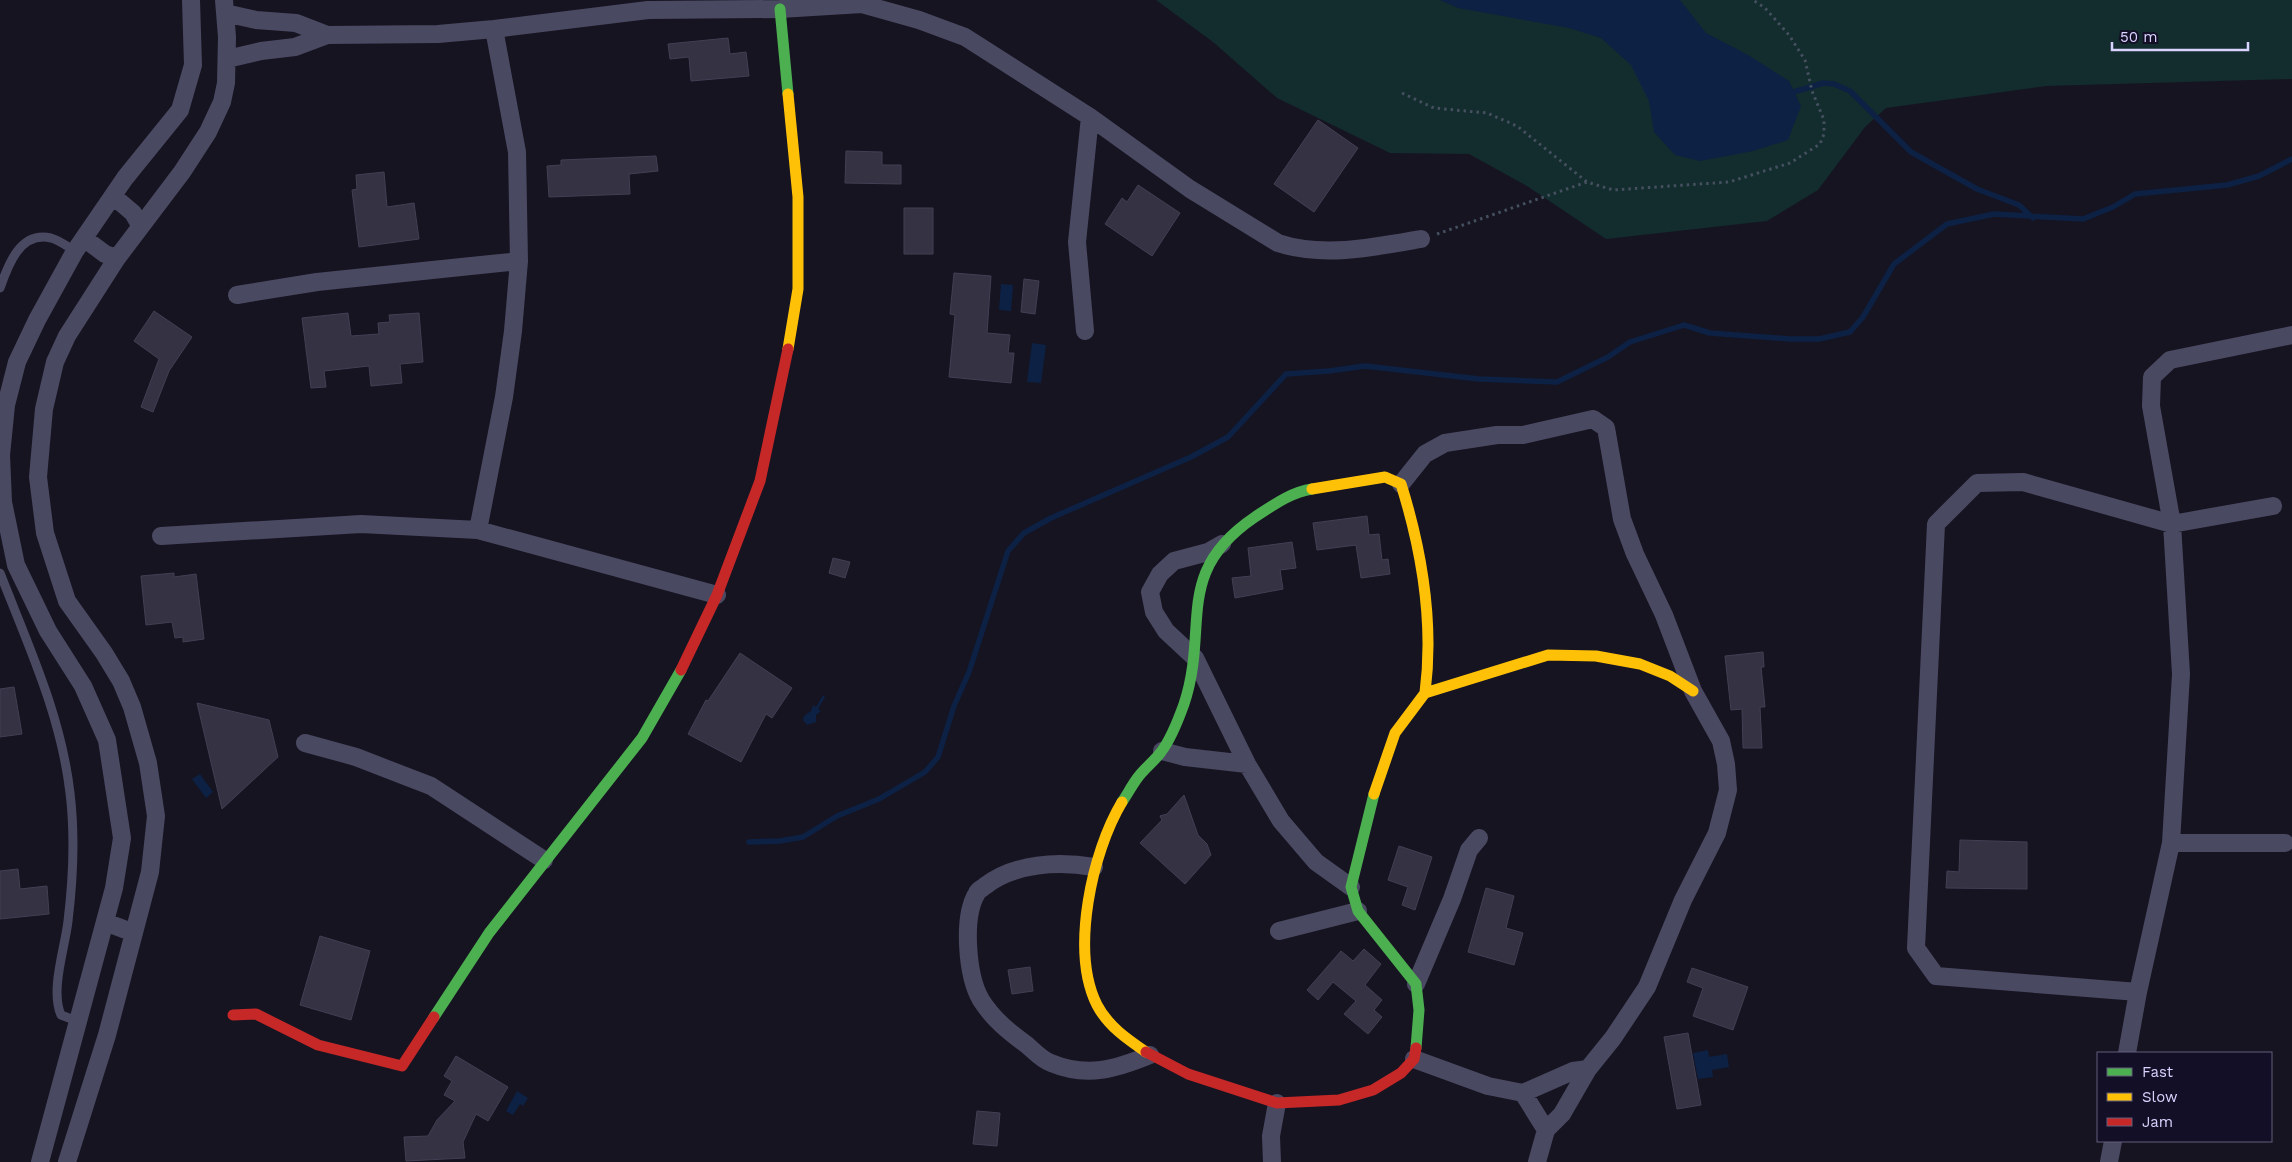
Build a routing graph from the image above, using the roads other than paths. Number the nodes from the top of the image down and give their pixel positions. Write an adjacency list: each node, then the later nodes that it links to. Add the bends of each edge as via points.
1 (191, 0): 8 (street, via 194,65 180,110)
2 (225, 7): 5 (street, via 256,20 296,23); 6 (street)
3 (780, 9): 4 (street, via 648,10); 7 (street, via 862,4 919,20 965,37); 25 (street, via 798,196 798,289 786,363 760,481)
4 (494, 29): 5 (street, via 438,34); 13 (street, via 517,152)
5 (327, 34): 6 (street, via 295,47 261,50)
6 (227, 59): 9 (street, via 222,102 208,132 182,172)
7 (1090, 117): 10 (street, via 1190,189 1278,243 1292,248 1333,250); 16 (street, via 1077,242)
8 (113, 196): 9 (street, via 133,213); 11 (street)
9 (140, 225): 12 (street)
10 (1422, 239)
11 (80, 245): 12 (street); 14 (lane, via 52,238 32,239 17,249); 39 (street, via 17,362 6,406 2,473 16,565 48,631 84,686 107,740 122,838)
12 (117, 258): 41 (street, via 67,336 55,362 44,409 38,477 45,533 67,601 121,681 148,763 156,816 150,872)
13 (519, 261): 15 (street, via 317,282); 21 (street, via 514,332 504,398)
14 (0, 288)
15 (237, 295)
16 (1085, 331)
17 (2292, 335): 20 (street, via 2170,360 2152,377 2151,406)
18 (1401, 484): 23 (street, via 1385,477 1304,490 1257,514); 27 (street, via 1425,454 1445,442 1523,435 1593,419 1606,428 1622,519); 28 (street, via 1418,546 1427,625)
19 (2273, 506): 20 (street)
20 (2172, 524): 33 (street, via 2181,674); 43 (street, via 2023,482 1977,483 1936,524 1916,948 1936,976)
21 (478, 530): 22 (street, via 361,524); 25 (street)
22 (161, 536)
23 (1223, 543): 26 (street, via 1206,570 1198,594); 26 (street, via 1208,552 1174,561 1160,574 1150,592 1154,612 1166,631)
24 (0, 573): 45 (lane, via 40,671 56,722 70,793 72,858 68,921 57,994 61,1015)
25 (717, 595): 35 (street, via 681,670 642,738)
26 (1195, 658): 30 (street, via 1184,704); 31 (street)
27 (1694, 691): 28 (street, via 1670,676 1640,664 1596,656 1548,655); 49 (street, via 1721,741 1728,790 1725,810 1647,987)
28 (1425, 693): 37 (street, via 1395,732 1377,783)
29 (305, 743): 35 (street, via 356,757 431,786)
30 (1162, 751): 31 (street, via 1185,758); 36 (street, via 1136,779 1115,814)
31 (1248, 764): 37 (street, via 1281,822 1316,862)
32 (1479, 838): 42 (street, via 1469,850)
33 (2171, 843): 34 (street); 43 (street)
34 (2285, 843)
35 (544, 860): 44 (street, via 489,933 402,1066 318,1045 256,1014)
36 (1094, 866): 47 (street, via 1084,945 1085,970 1098,1005 1117,1032); 47 (street, via 1072,863 1034,866 998,876 977,893 968,925 968,959 980,998 998,1022 1050,1063 1078,1070 1107,1071)
37 (1351, 887): 38 (street)
38 (1358, 911): 40 (street); 42 (street)
39 (105, 922): 41 (street); 45 (street)
40 (1279, 932)
41 (134, 933): 55 (street, via 107,1035)
42 (1416, 984): 48 (street, via 1419,1010)
43 (2138, 992): 46 (street)
44 (233, 1015)
45 (77, 1021): 54 (street)
46 (2127, 1052)
47 (1150, 1055): 51 (street, via 1188,1074)
48 (1414, 1059): 50 (street, via 1488,1086); 51 (street, via 1401,1073 1373,1090 1338,1100)
49 (1588, 1069): 50 (street, via 1573,1071); 52 (street, via 1562,1114)
50 (1523, 1093): 52 (street)
51 (1277, 1103): 56 (street, via 1271,1136)
52 (1546, 1130): 57 (street)
53 (2112, 1142): 58 (street)
54 (40, 1162)
55 (67, 1162)
56 (1272, 1162)
57 (1537, 1162)
58 (2109, 1162)

